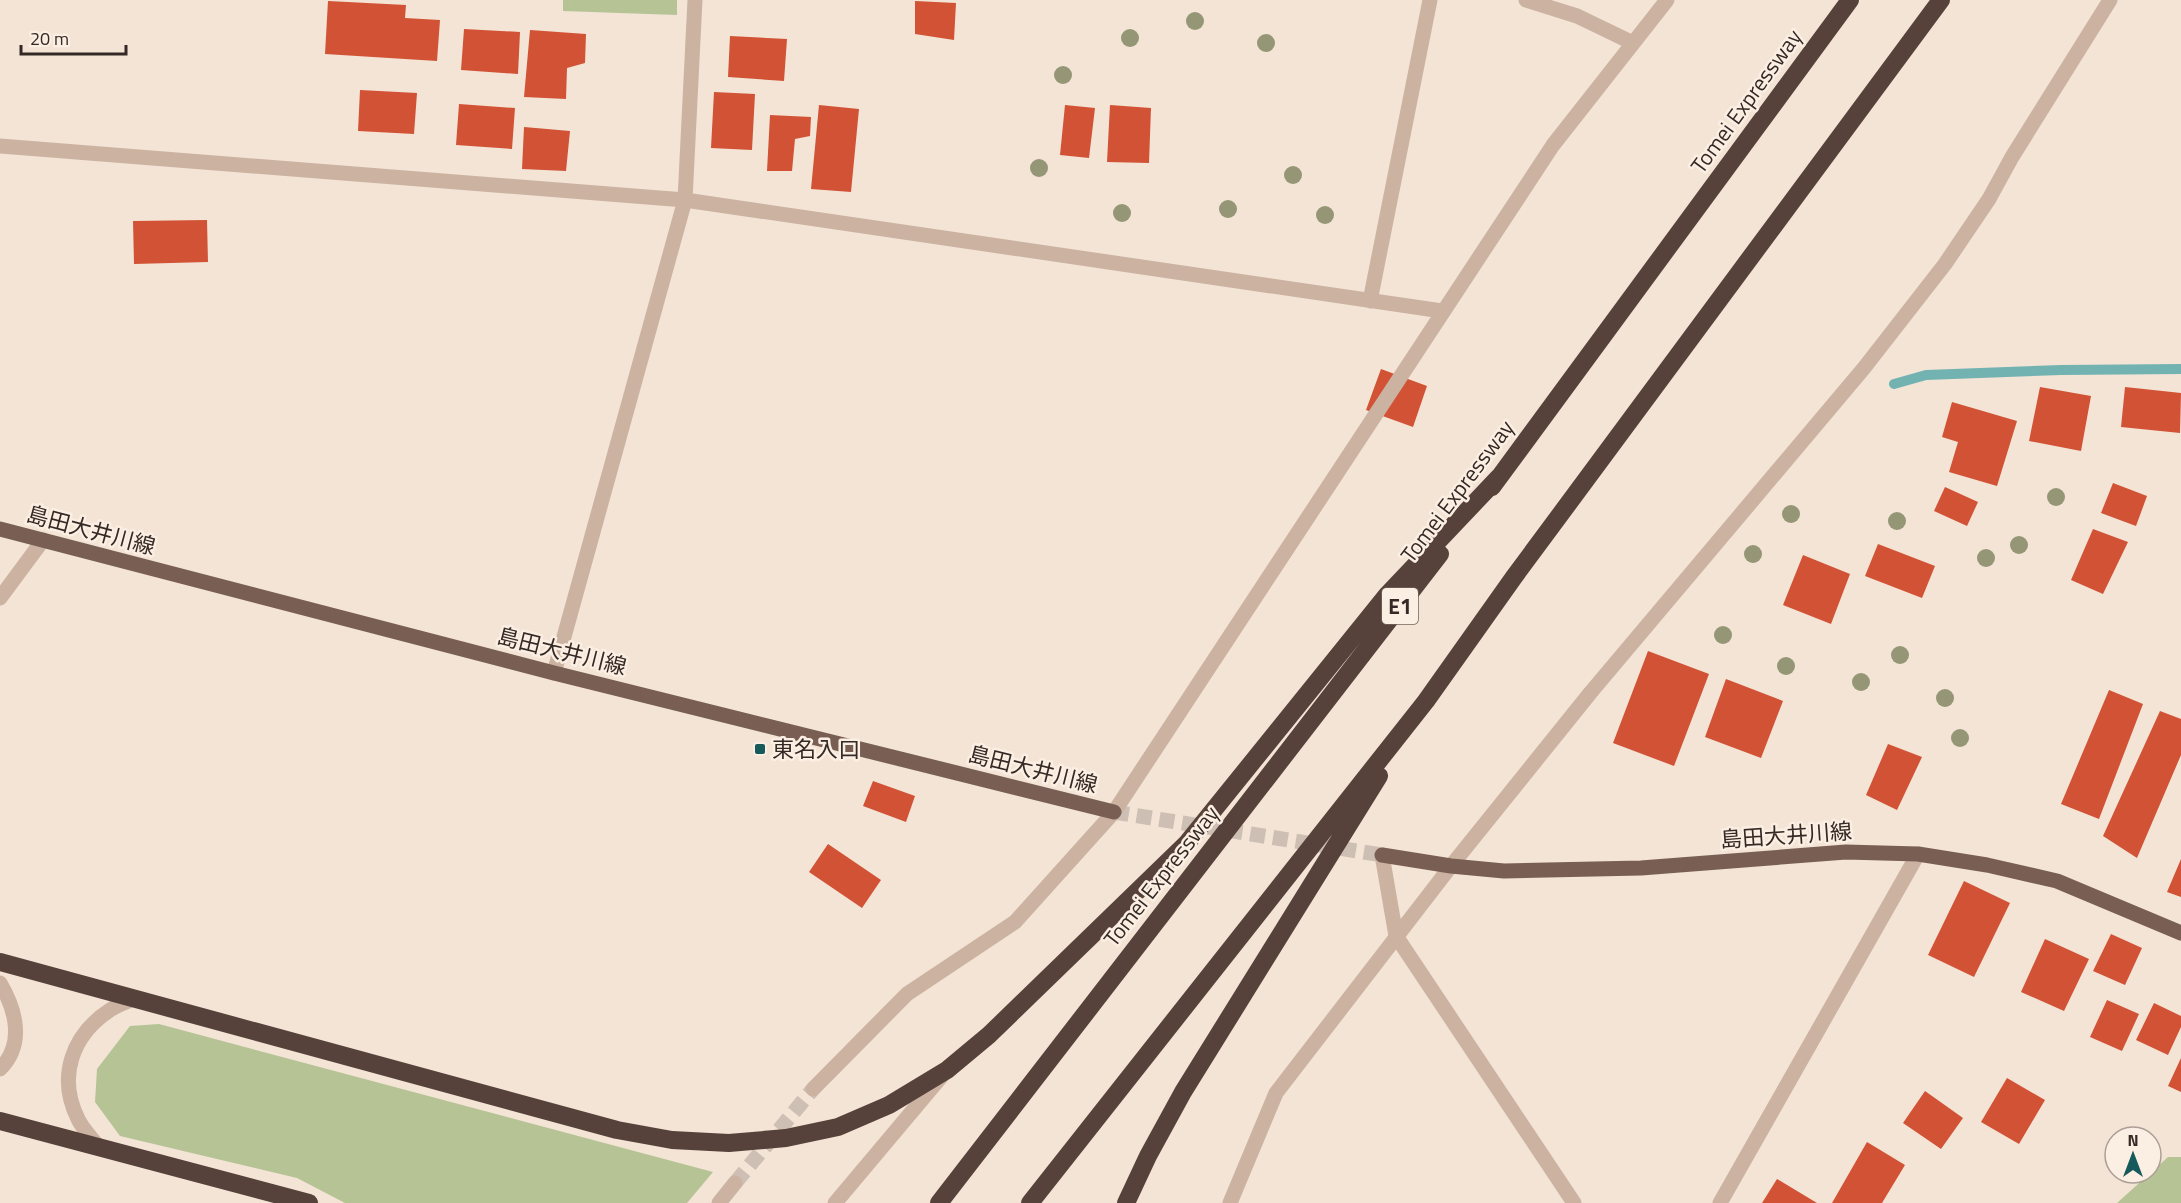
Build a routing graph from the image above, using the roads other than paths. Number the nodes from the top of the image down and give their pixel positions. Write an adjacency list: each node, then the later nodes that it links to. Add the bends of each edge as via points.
1 (695, 0): 10 (street)
2 (1430, 0): 11 (street)
3 (1526, 0): 8 (street, via 1577,16)
4 (1667, 0): 8 (street)
5 (1850, 0): 13 (highway, Tomei Expressway / E1)
6 (1941, 0): 18 (highway)
7 (2110, 0): 22 (street, via 1945,264 1864,368 1591,692)
8 (1633, 43): 12 (street, via 1553,145)
9 (0, 146): 10 (street)
10 (685, 200): 11 (street); 17 (street)
11 (1370, 301): 12 (street)
12 (1442, 311): 19 (street)
13 (1499, 477): 29 (highway, via 1387,595 1187,843 989,1035); 37 (highway, Tomei Expressway / E1)
14 (0, 529): 15 (main road, 島田大井川線)
15 (44, 540): 16 (street); 17 (main road, 島田大井川線)
16 (0, 598)
17 (554, 673): 19 (main road, 島田大井川線)
18 (1426, 701): 38 (highway); 39 (highway, via 1183,1092)
19 (1114, 812): 30 (street, via 1015,922 908,994)
20 (1918, 854): 22 (main road, 島田大井川線, via 1846,852 1572,870 1504,871); 23 (main road, 島田大井川線, via 2057,881); 42 (street)
21 (1382, 855): 22 (main road, 島田大井川線); 24 (street)
22 (1451, 866): 24 (street)
23 (2181, 933)
24 (1396, 936): 40 (street, via 1276,1093); 41 (street)
25 (0, 962): 27 (highway)
26 (0, 983): 28 (street, via 16,1022 15,1044)
27 (135, 998): 29 (highway, via 616,1130 672,1140 729,1143 786,1138 838,1127 889,1105); 32 (street, via 110,1009 89,1027 75,1047 68,1070 78,1119)
28 (0, 1069)
29 (947, 1070): 36 (street)
30 (813, 1089)
31 (0, 1121): 32 (highway)
32 (97, 1145): 34 (highway)
33 (735, 1183): 35 (street)
34 (309, 1203)
35 (719, 1203)
36 (835, 1203)
37 (939, 1203)
38 (1030, 1203)
39 (1126, 1203)
40 (1230, 1203)
41 (1574, 1203)
42 (1720, 1203)

